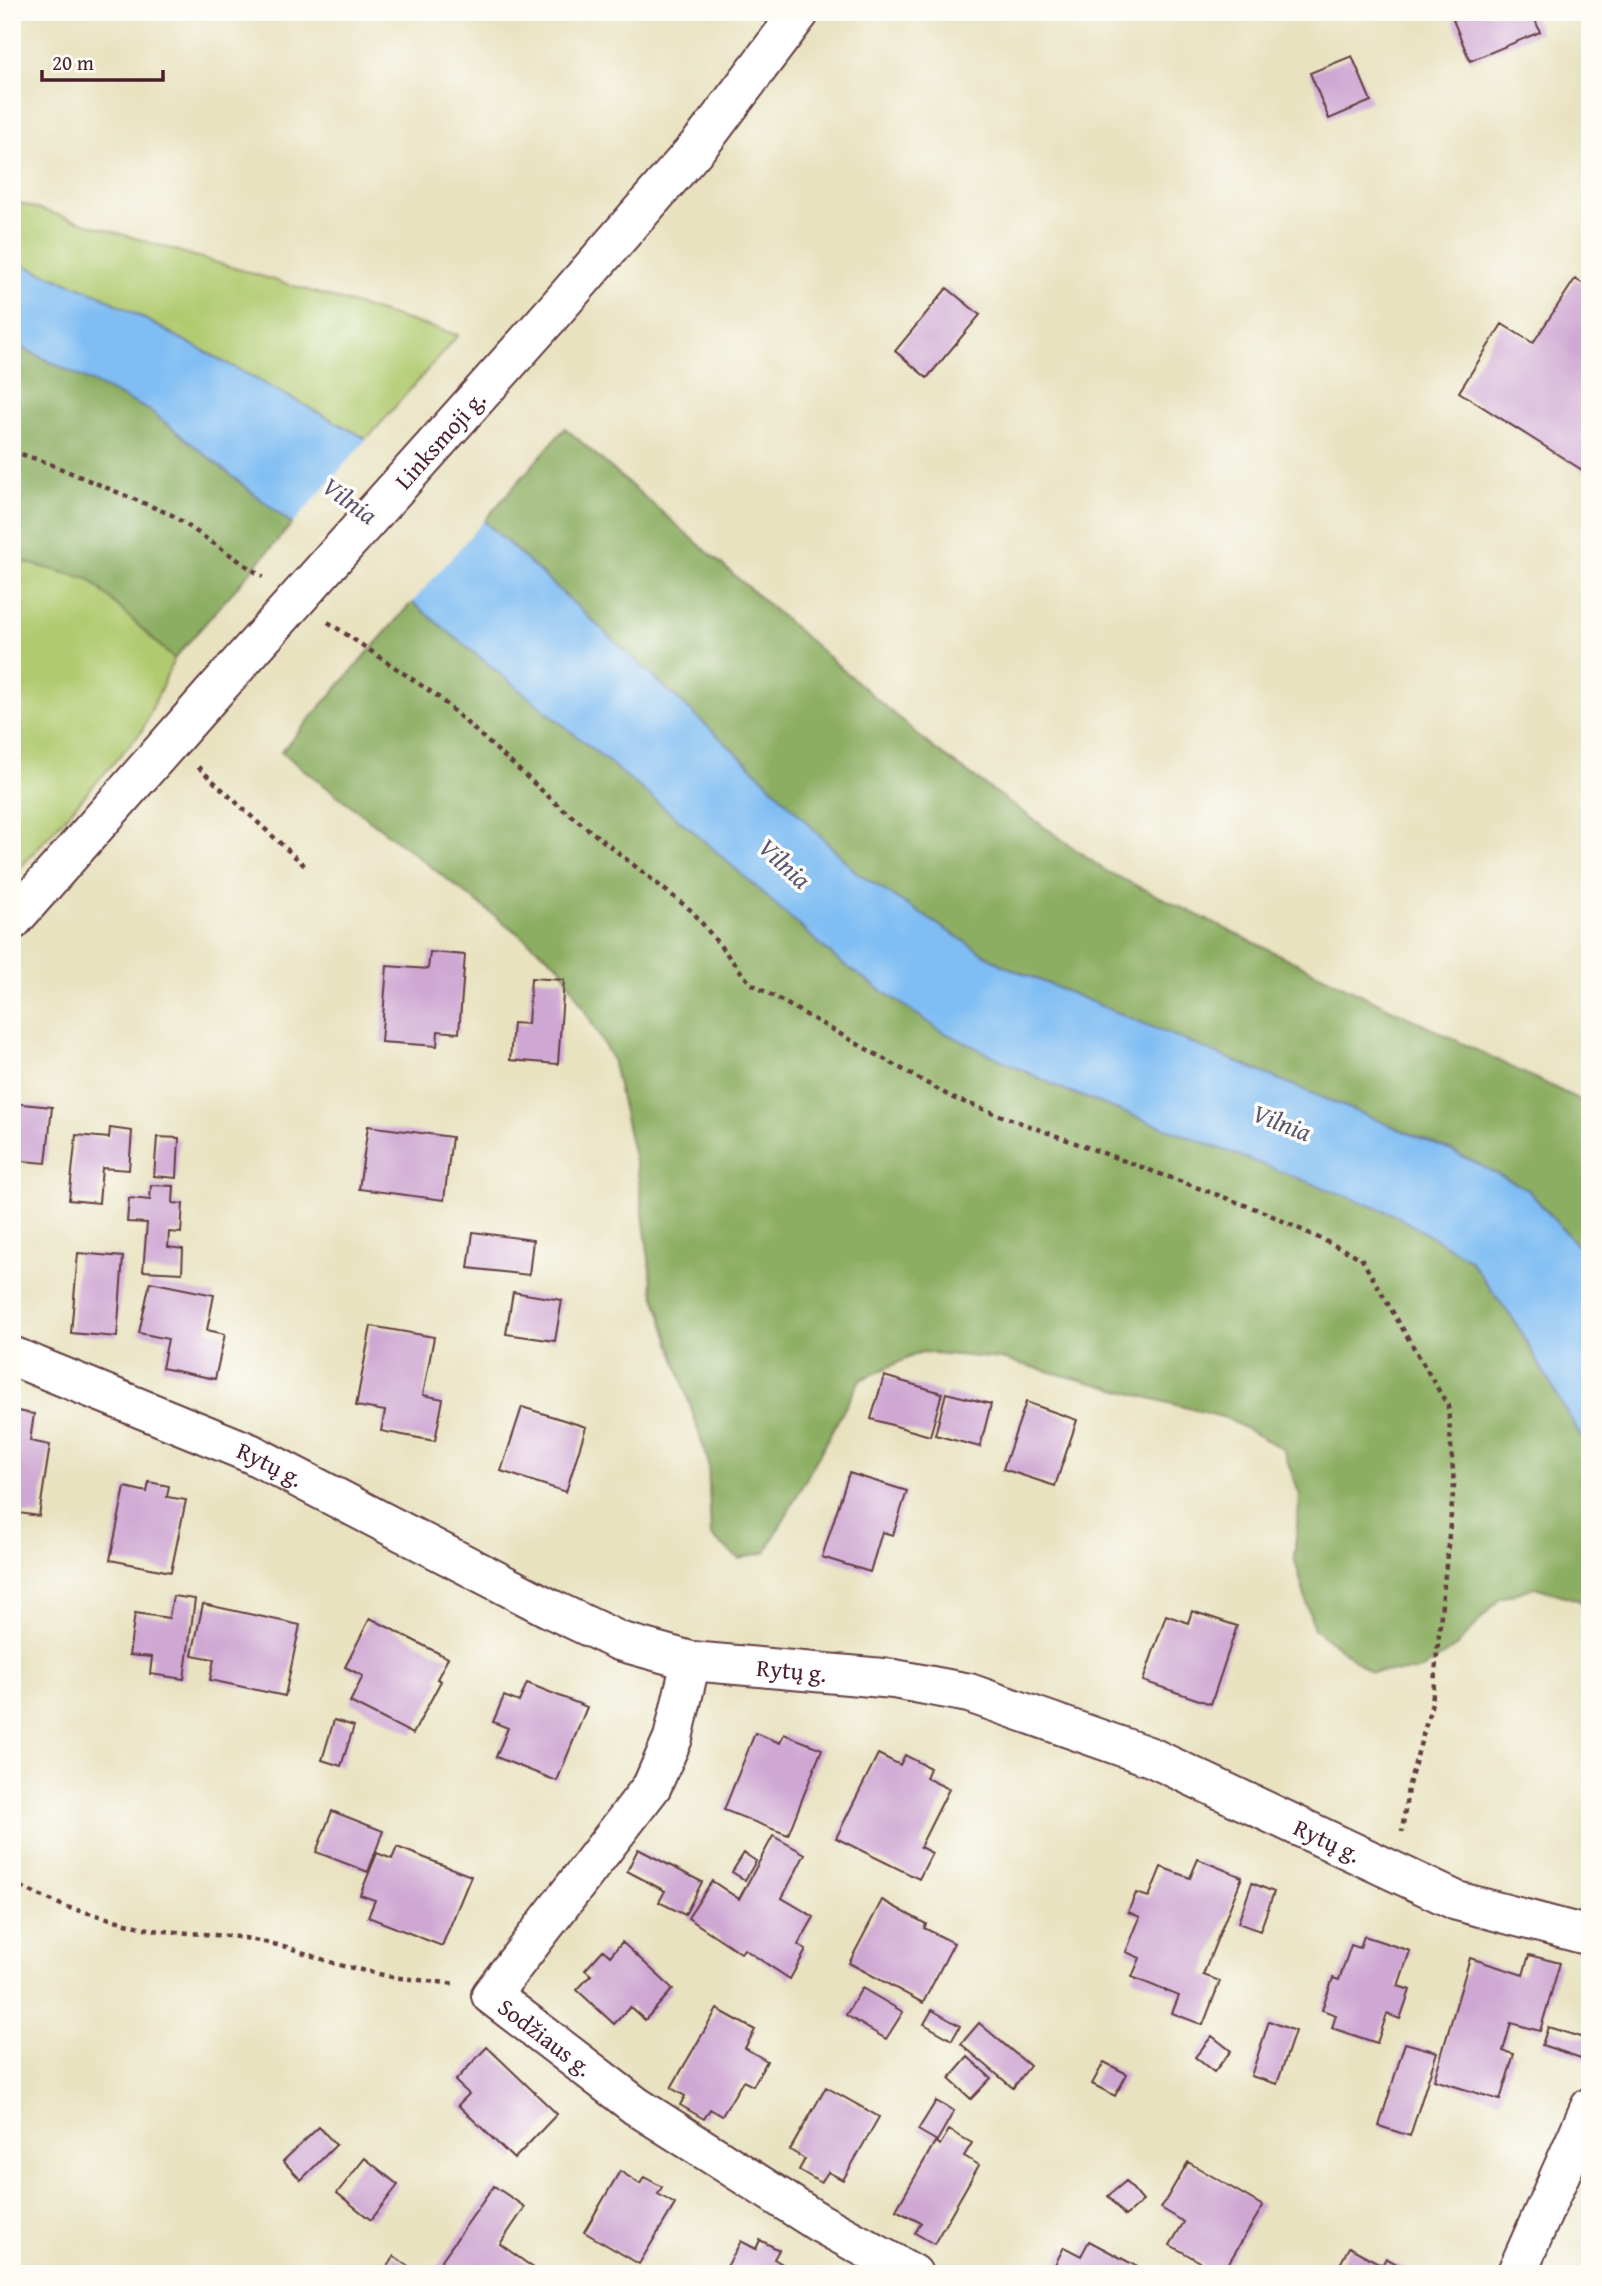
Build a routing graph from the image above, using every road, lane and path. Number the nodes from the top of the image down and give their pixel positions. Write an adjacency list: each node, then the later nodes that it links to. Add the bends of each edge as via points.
1 (800, 12): 5 (street, Linksmoji g., bridge, via 705,138)
2 (12, 451): 3 (path, via 172,515)
3 (264, 578)
4 (322, 618): 10 (path, via 437,696 559,806 693,912 750,983 953,1098 1264,1212 1362,1258 1448,1406 1454,1485 1432,1703)
5 (171, 740): 6 (path); 7 (street, Linksmoji g.)
6 (305, 866)
7 (12, 921)
8 (12, 1356): 9 (street, Rytų g., via 250,1452 618,1641)
9 (691, 1661): 10 (street, Rytų g., via 894,1679 969,1693 1151,1758); 13 (street, via 673,1738 652,1786)
10 (1391, 1869): 12 (street, Rytų g., via 1457,1901)
11 (12, 1883): 13 (path, Sodžiaus g., via 66,1906 152,1930 240,1937 339,1965 451,1983)
12 (1590, 1936)
13 (491, 1995): 15 (street, Sodžiaus g., via 636,2106 818,2222)
14 (1590, 2107): 16 (street)
15 (913, 2274)
16 (1516, 2274)

